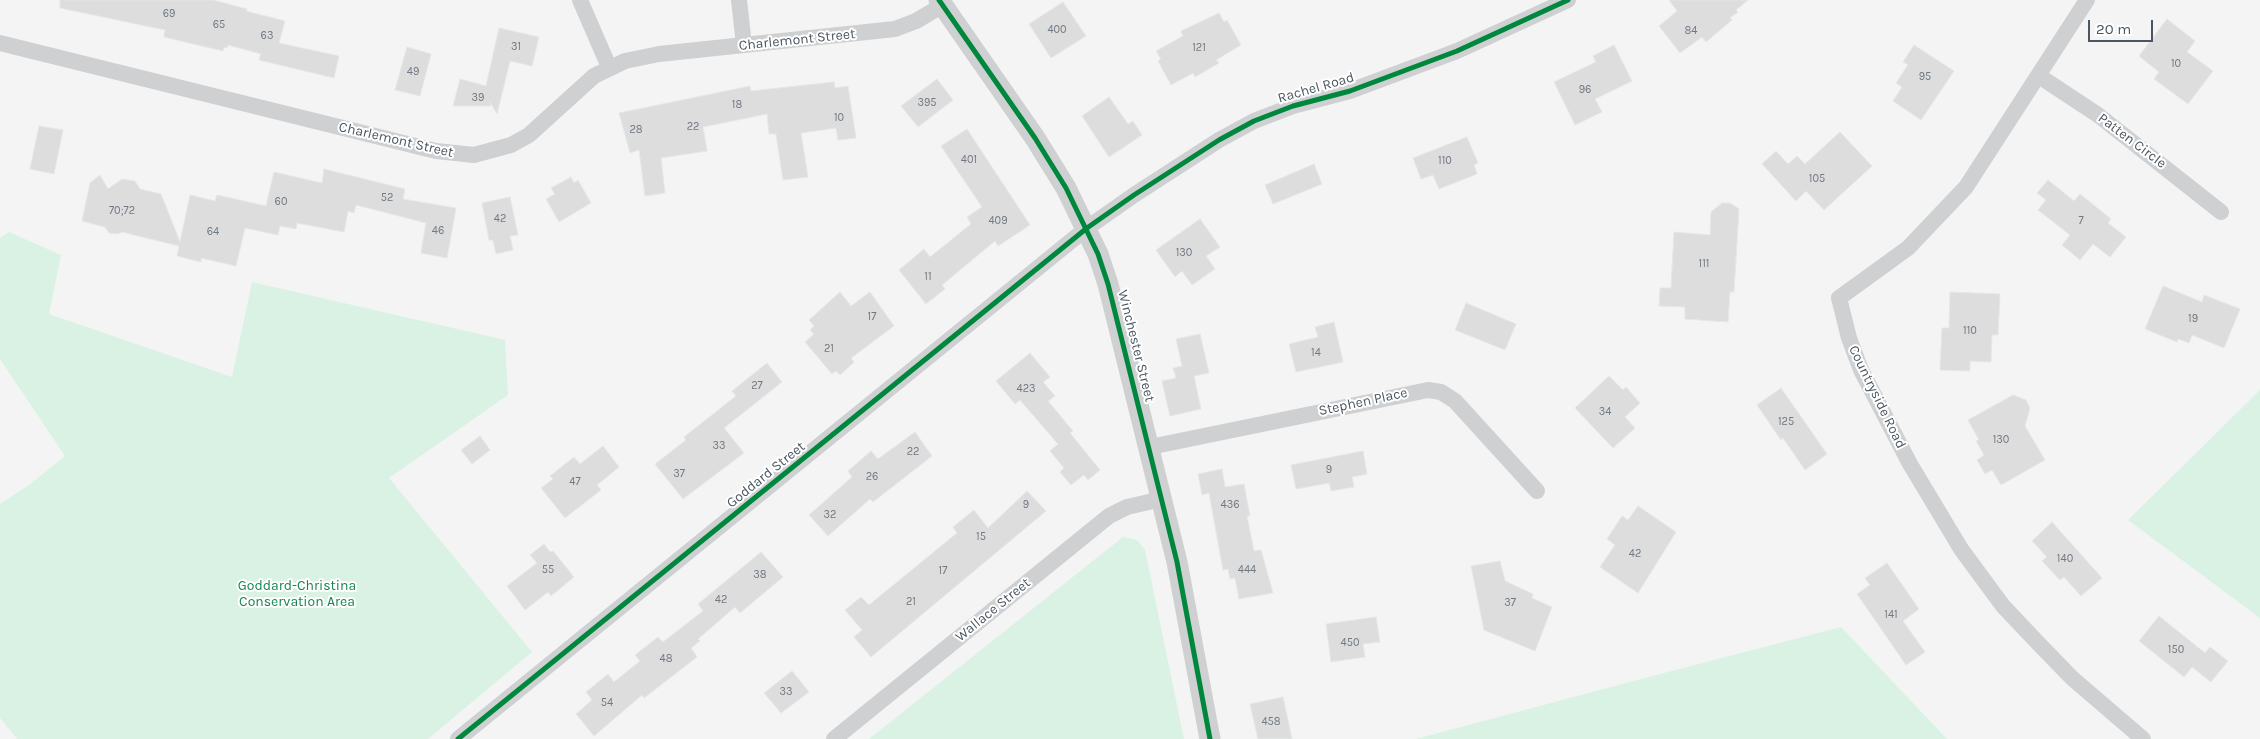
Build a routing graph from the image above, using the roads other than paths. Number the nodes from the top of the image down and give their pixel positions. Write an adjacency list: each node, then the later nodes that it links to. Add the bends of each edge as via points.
1 (580, 0): 8 (street)
2 (739, 0): 7 (street)
3 (1568, 0): 11 (street, Rachel Road, via 1457,51 1350,91 1254,120)
4 (2087, 0): 9 (street, Countryside Road)
5 (941, 3): 7 (street, Charlemont Street, via 916,21 895,29); 11 (street, Winchester Street, via 1035,138)
6 (0, 43): 8 (street, Charlemont Street, via 454,154 474,155 493,151 529,135 580,87)
7 (744, 45): 8 (street, Charlemont Street, via 642,56)
8 (609, 67)
9 (2039, 76): 10 (street, Patten Circle, via 2112,126); 18 (street, Countryside Road, via 1966,187 1908,248 1839,298 1861,370 1910,464 1961,549 2003,606 2038,643 2072,678)
10 (2221, 212)
11 (1087, 228): 12 (street, Winchester Street, via 1108,284); 15 (street, Goddard Street)
12 (1150, 447): 13 (street, Stephen Place, via 1428,390 1441,392 1455,401); 14 (street, Winchester Street)
13 (1538, 491)
14 (1162, 499): 16 (street, Wallace Street, via 1127,507 1109,516); 17 (street, Winchester Street, via 1187,608)
15 (458, 739)
16 (834, 739)
17 (1210, 739)
18 (2143, 739)

